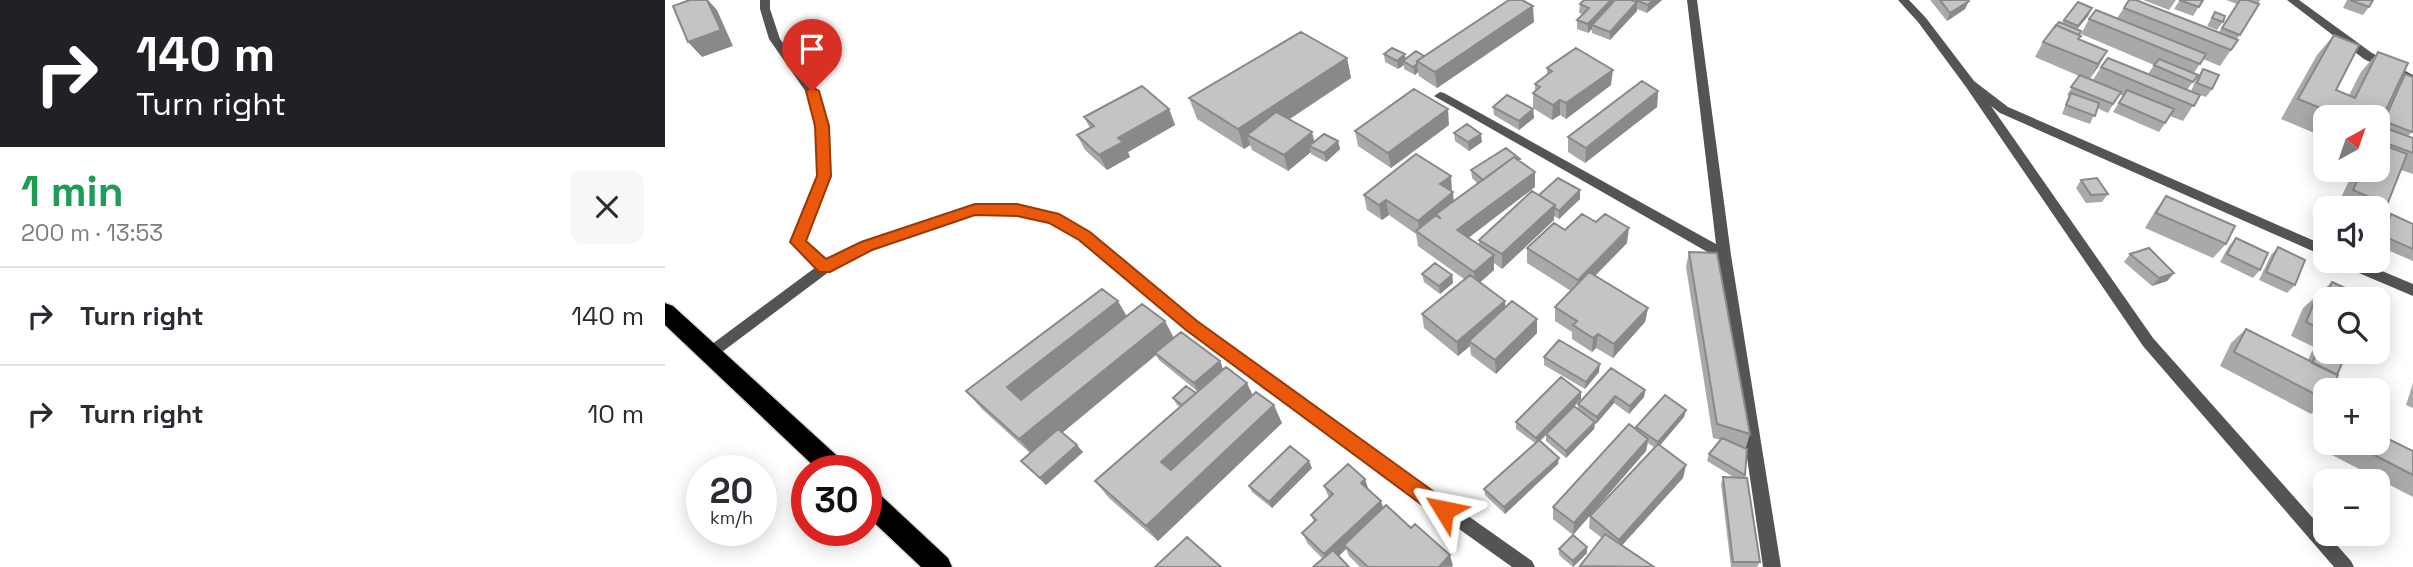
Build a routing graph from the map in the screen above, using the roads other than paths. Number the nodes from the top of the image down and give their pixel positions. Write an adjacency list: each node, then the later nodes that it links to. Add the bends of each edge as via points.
1 (765, 0): 10 (street, via 775,39 812,91 822,126 824,176 797,242)
2 (1692, 0): 9 (street)
3 (1903, 0): 6 (street)
4 (2292, 0): 5 (street, via 2368,56)
5 (2413, 80)
6 (1970, 84): 8 (street, via 2004,110); 20 (street, via 2148,342)
7 (1440, 96): 9 (street)
8 (2313, 246)
9 (1724, 255): 19 (street)
10 (825, 267): 14 (street); 18 (street, via 867,246 975,209 1017,210 1053,218 1085,236 1269,384)
11 (2373, 273): 12 (street)
12 (2413, 290)
13 (665, 312): 14 (highway)
14 (709, 354): 15 (highway)
15 (819, 455)
16 (882, 513): 17 (highway)
17 (939, 567)
18 (1526, 567)
19 (1772, 567)
20 (2345, 567)

